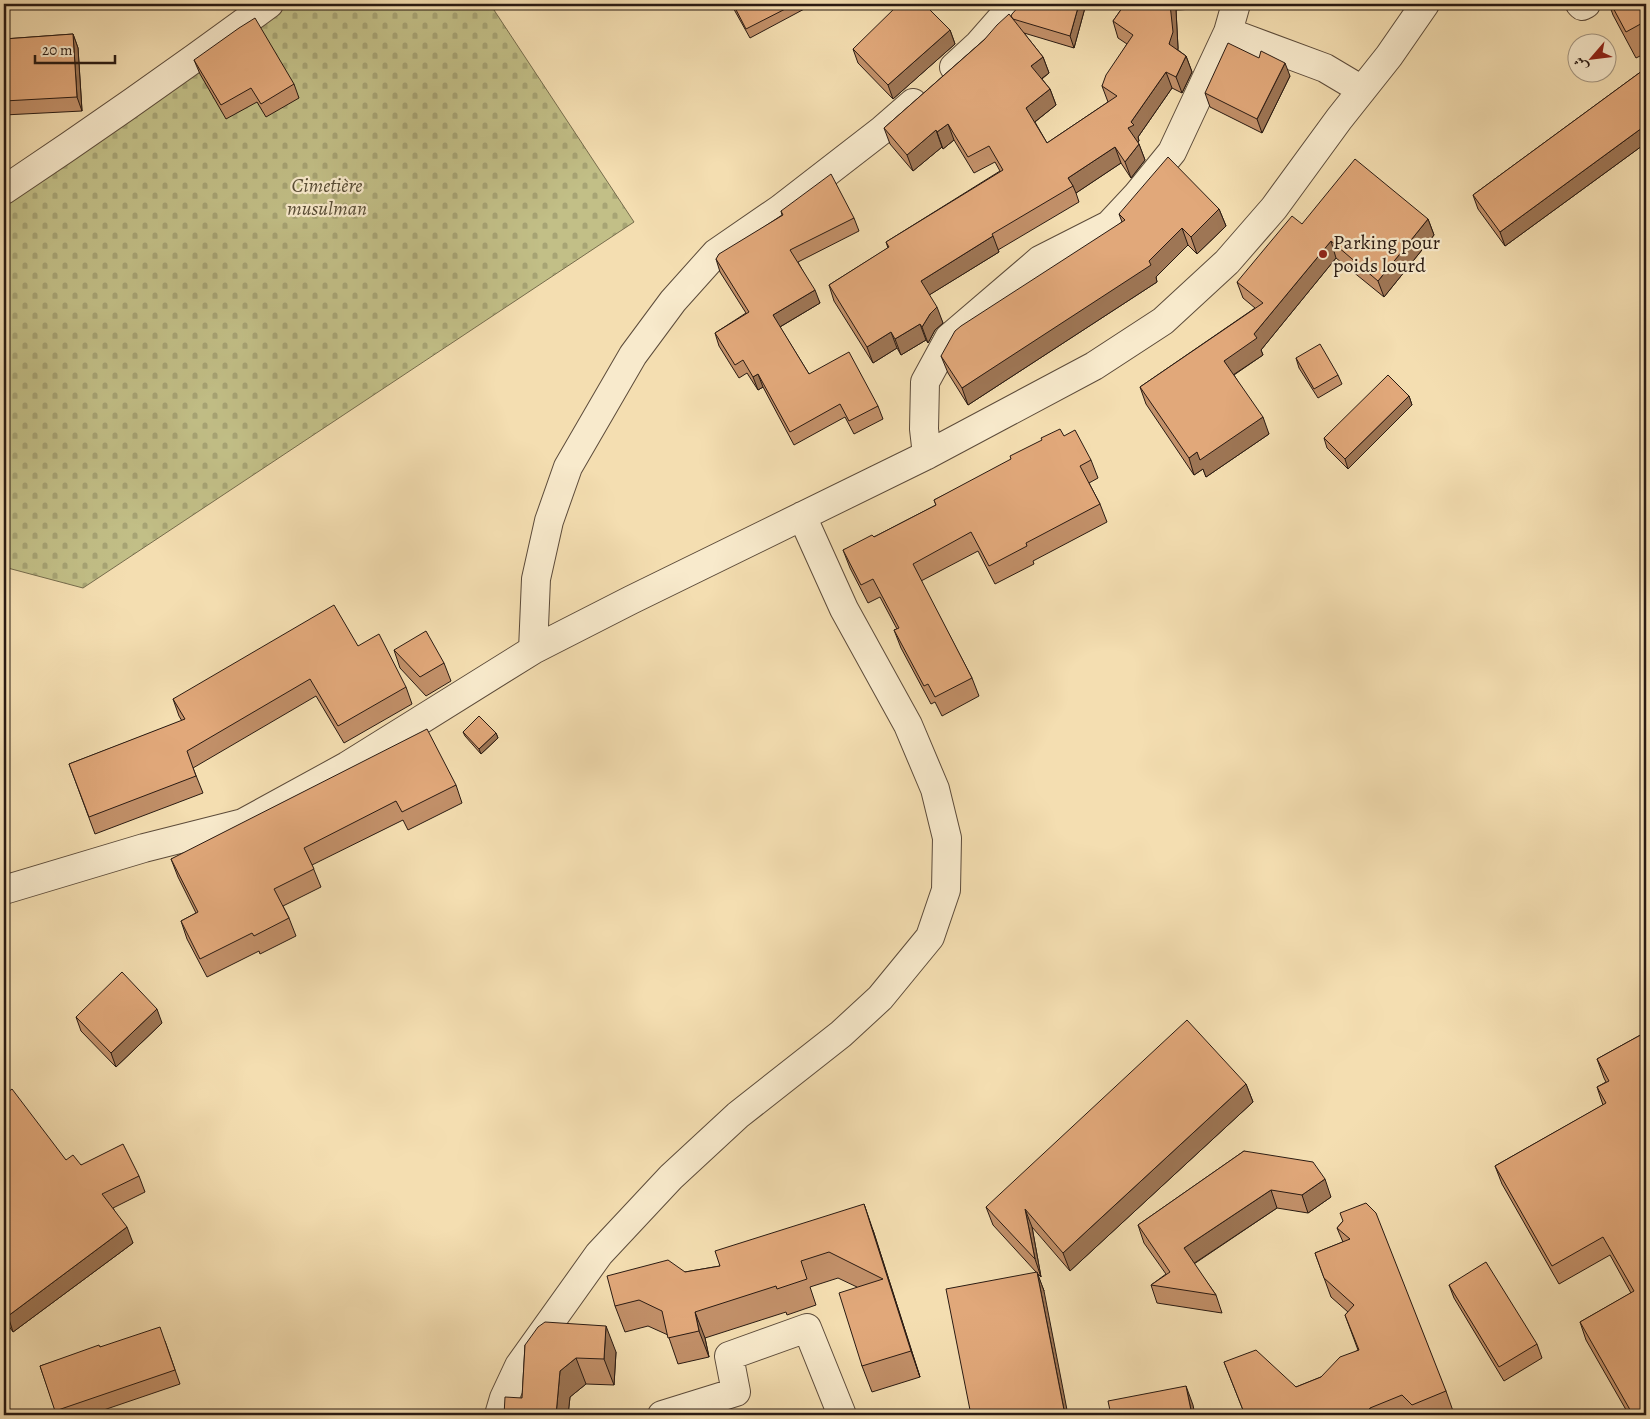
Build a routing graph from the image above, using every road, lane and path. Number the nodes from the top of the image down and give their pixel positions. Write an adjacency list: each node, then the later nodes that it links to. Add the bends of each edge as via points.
1 (268, 4): 9 (street, via 149,91)
2 (1014, 4): 12 (street, via 979,44 882,130 780,209 716,252 673,301 633,355 568,467 549,521 536,579)
3 (1236, 4): 7 (street)
4 (1425, 4): 8 (street)
5 (1580, 4): 6 (street)
6 (1586, 4)
7 (1228, 32): 8 (street, via 1325,68); 10 (street, via 1172,152 1137,195 1108,225 1040,260 949,338 925,382 924,429)
8 (1362, 90): 10 (street, via 1274,208 1227,262 1163,321 1094,366)
9 (4, 190)
10 (928, 455): 11 (street)
11 (802, 516): 12 (street); 14 (street, via 844,609 908,725 935,789 947,838 946,890 930,937 880,998 841,1034 738,1115 671,1177 599,1254 519,1366)
12 (533, 650): 13 (street, via 347,766 244,823 144,848)
13 (4, 890)
14 (499, 1415)
15 (662, 1415): 16 (street, via 736,1392 729,1356 807,1328)
16 (842, 1415)

